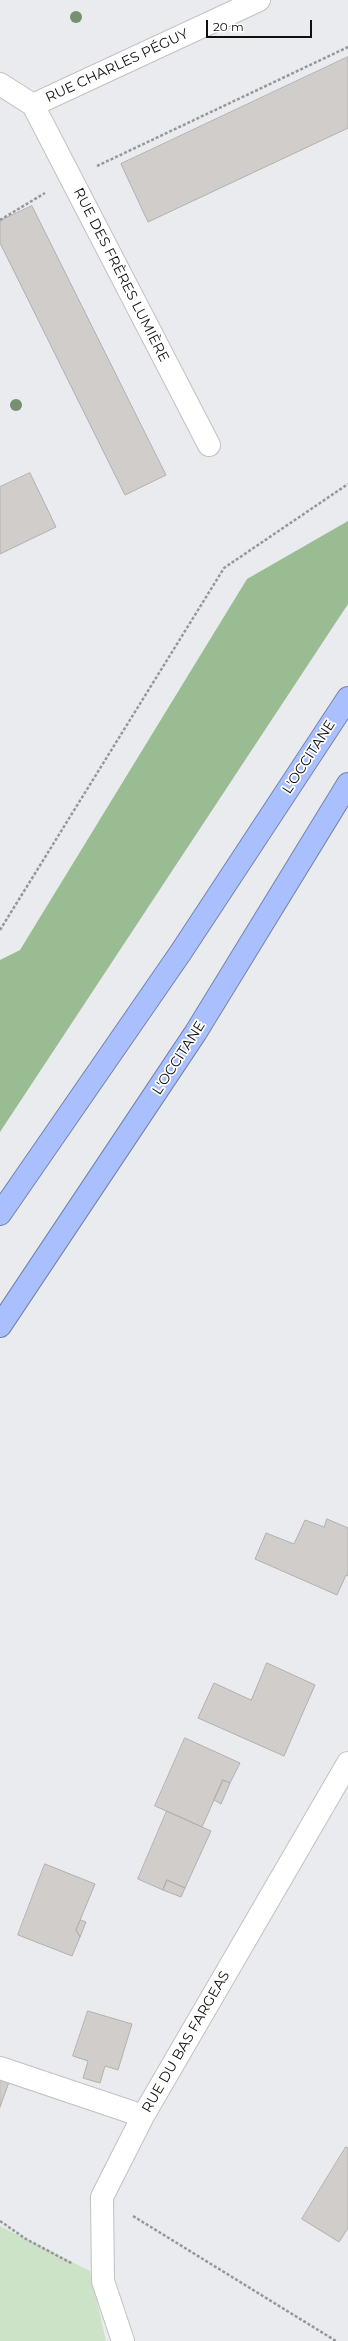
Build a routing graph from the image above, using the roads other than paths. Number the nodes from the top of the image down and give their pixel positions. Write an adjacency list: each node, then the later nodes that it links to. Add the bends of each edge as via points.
1 (259, 0): 3 (street, RUE CHARLES PÉGUY)
2 (0, 84): 3 (street, RUE CHARLES PÉGUY)
3 (34, 105): 4 (street, RUE DES FRÈRES LUMIÈRE)
4 (209, 445)
5 (348, 698): 7 (highway, L'OCCITANE, via 181,952)
6 (348, 784): 8 (highway, L'OCCITANE, via 196,1032)
7 (0, 1214)
8 (0, 1326)
9 (348, 1763): 11 (street, RUE DU BAS FARGEAS)
10 (0, 2068): 11 (street)
11 (143, 2116): 12 (street, RUE DU BAS FARGEAS, via 102,2197 103,2281)
12 (123, 2341)

